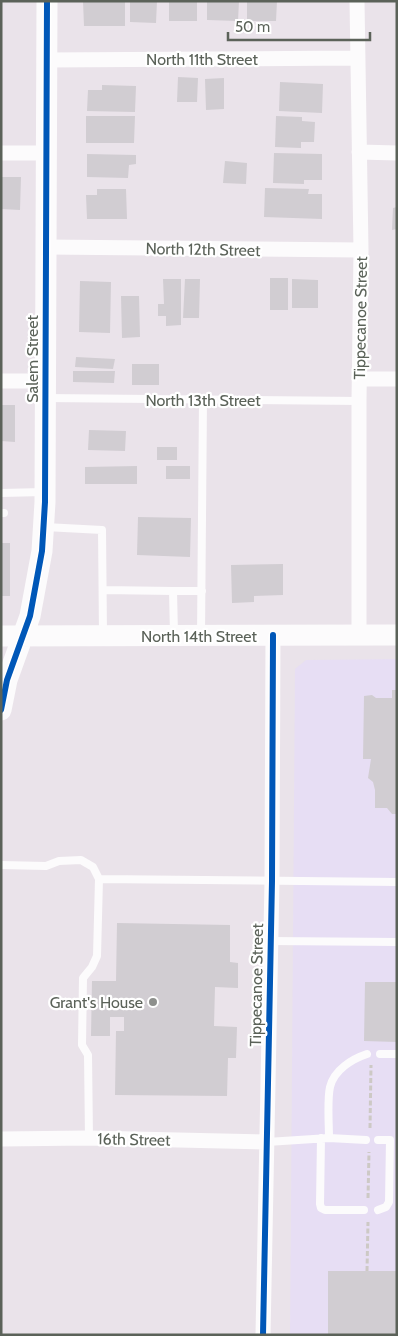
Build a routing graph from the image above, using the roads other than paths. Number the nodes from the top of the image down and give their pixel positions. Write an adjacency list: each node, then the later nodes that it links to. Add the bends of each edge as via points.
1 (46, 1): 4 (main road, Salem Street)
2 (357, 1): 3 (street, Tippecanoe Street)
3 (357, 58): 4 (street, North 11th Street); 5 (street, Tippecanoe Street)
4 (46, 60): 7 (main road, Salem Street)
5 (359, 152): 8 (street); 10 (street, Tippecanoe Street)
6 (1, 153): 7 (street)
7 (47, 153): 9 (main road, Salem Street)
8 (397, 153)
9 (46, 247): 10 (street, North 12th Street); 14 (main road, Salem Street)
10 (361, 250): 11 (street, Tippecanoe Street)
11 (359, 379): 12 (street); 16 (street, Tippecanoe Street)
12 (397, 379)
13 (1, 381): 14 (street, North 13th Street)
14 (46, 389): 15 (lane, North 13th Street); 17 (main road, Salem Street)
15 (203, 400): 16 (lane, North 13th Street); 22 (lane)
16 (359, 401): 24 (street, Tippecanoe Street)
17 (45, 492): 18 (lane); 19 (main road, Salem Street)
18 (1, 493)
19 (43, 527): 20 (lane, via 102,530); 27 (main road, Salem Street, via 37,580)
20 (102, 590): 21 (lane); 28 (lane)
21 (173, 590): 22 (lane); 29 (lane)
22 (202, 591): 30 (lane)
23 (273, 635): 24 (main road, North 14th Street); 30 (main road, North 14th Street); 34 (street, Tippecanoe Street)
24 (359, 635): 25 (main road, North 14th Street)
25 (397, 635)
26 (1, 636): 27 (main road, North 14th Street)
27 (24, 636): 28 (main road, North 14th Street); 31 (main road, Salem Street, via 7,680)
28 (103, 636): 29 (main road, North 14th Street)
29 (174, 636): 30 (main road, North 14th Street)
30 (201, 636)
31 (1, 710)
32 (1, 865): 33 (lane, via 46,866 59,861 81,860 93,867)
33 (99, 879): 34 (lane); 41 (lane, via 97,956 83,978 82,1045 88,1055)
34 (272, 881): 35 (lane); 36 (street, Tippecanoe Street)
35 (397, 882)
36 (270, 941): 37 (lane); 46 (street, Tippecanoe Street)
37 (397, 942)
38 (380, 1054): 39 (lane)
39 (397, 1054)
40 (369, 1058): 42 (lane, via 356,1057 348,1062 330,1086)
41 (88, 1138): 43 (street, 16th Street); 46 (street, 16th Street)
42 (325, 1138): 44 (lane); 46 (lane); 47 (lane, via 321,1208)
43 (1, 1139)
44 (366, 1140)
45 (378, 1140): 48 (lane, via 390,1140 388,1202 386,1207)
46 (267, 1142): 49 (street, Tippecanoe Street)
47 (364, 1210)
48 (378, 1210)
49 (263, 1335)

